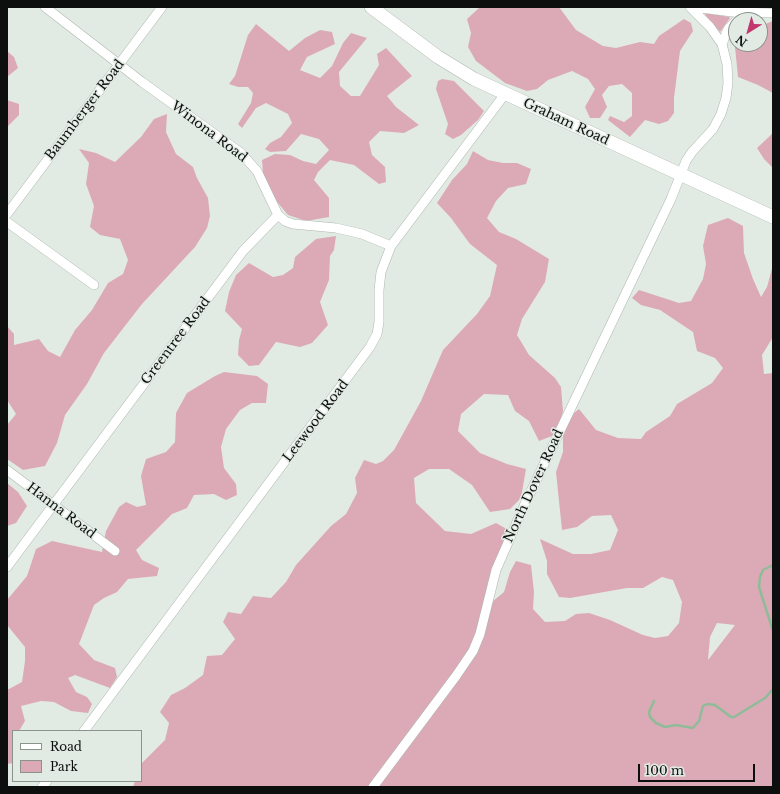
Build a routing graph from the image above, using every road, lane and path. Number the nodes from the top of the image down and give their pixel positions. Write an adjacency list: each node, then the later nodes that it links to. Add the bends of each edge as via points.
1 (45, 7): 9 (street, Winona Road)
2 (162, 7): 9 (street, Baumberger Road)
3 (371, 7): 10 (main road, Graham Road, via 438,57)
4 (690, 7): 8 (street)
5 (693, 7): 6 (street)
6 (736, 12)
7 (728, 29): 8 (street)
8 (722, 44): 11 (street, North Dover Road, via 728,76 724,106 713,130 689,155)
9 (120, 65): 12 (street, Baumberger Road); 13 (street, Winona Road, via 241,153 261,176)
10 (505, 94): 11 (main road, Graham Road); 16 (street, Leewood Road)
11 (681, 174): 14 (main road, Graham Road); 23 (street, North Dover Road, via 511,534 496,570 480,634 473,651)
12 (7, 214)
13 (278, 215): 16 (street, via 293,224 336,228 362,234); 19 (street, Greentree Road, via 243,251)
14 (773, 217)
15 (7, 222): 17 (street)
16 (391, 246): 22 (street, Leewood Road, via 381,272 379,322 377,334 370,346)
17 (94, 285)
18 (7, 470): 19 (street, Hanna Road)
19 (53, 505): 20 (street, Hanna Road); 21 (street, Greentree Road)
20 (115, 551)
21 (7, 567)
22 (85, 730)
23 (373, 787)

